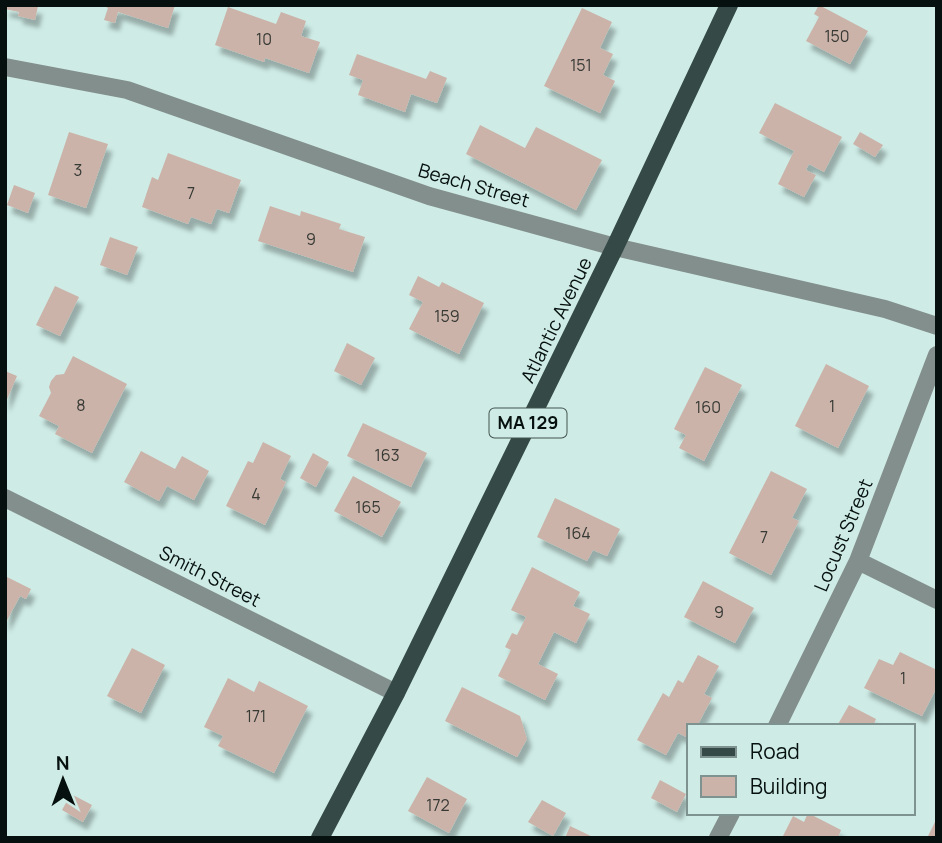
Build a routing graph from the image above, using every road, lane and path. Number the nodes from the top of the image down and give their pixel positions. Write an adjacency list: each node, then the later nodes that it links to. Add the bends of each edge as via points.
1 (729, 5): 3 (main road, Atlantic Avenue / MA 129)
2 (5, 67): 3 (street, Beach Street, via 127,90 429,196)
3 (615, 247): 4 (street, Beach Street, via 885,309); 9 (main road, Atlantic Avenue / MA 129)
4 (937, 326)
5 (937, 355): 7 (street, Locust Street)
6 (5, 498): 9 (street, Smith Street)
7 (858, 561): 8 (street); 10 (street, Locust Street)
8 (937, 600)
9 (396, 693): 12 (main road, Atlantic Avenue / MA 129)
10 (778, 724)
11 (730, 815): 13 (street)
12 (320, 838)
13 (718, 838)

